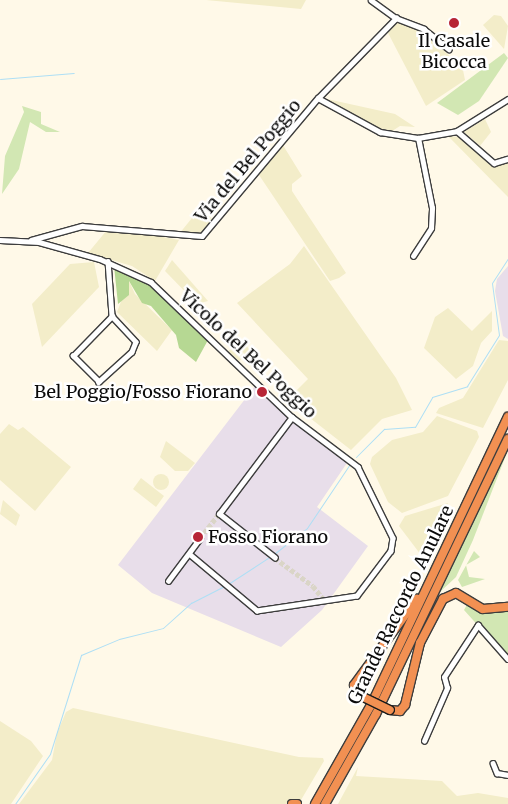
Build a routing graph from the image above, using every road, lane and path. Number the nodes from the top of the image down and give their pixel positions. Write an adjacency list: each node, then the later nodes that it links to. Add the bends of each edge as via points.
1 (371, 0): 2 (street)
2 (396, 18): 3 (street, via 424,29); 4 (street)
3 (448, 49)
4 (318, 98): 7 (street, Via del Bel Poggio, via 380,132); 10 (street, Via del Bel Poggio, via 202,236 82,226)
5 (508, 99): 6 (street, Via del Bel Poggio)
6 (457, 131): 7 (street, Via del Bel Poggio); 8 (street, via 494,163)
7 (418, 138): 11 (street, via 431,228)
8 (507, 160)
9 (0, 240): 10 (street, Vicolo del Bel Poggio)
10 (30, 240): 12 (street, Vicolo del Bel Poggio)
11 (413, 256)
12 (108, 261): 13 (street); 15 (street, Vicolo del Bel Poggio, via 151,282)
13 (112, 316): 13 (street, via 136,344 99,382 73,356)
14 (508, 416): 20 (highway, Grande Raccordo Anulare)
15 (292, 417): 18 (street, Vicolo del Bel Poggio, via 358,467 392,530 392,551 356,596 257,611); 19 (street, via 219,514)
16 (508, 439): 30 (highway, Grande Raccordo Anulare, via 376,714)
17 (200, 538): 18 (street)
18 (190, 555): 21 (street)
19 (275, 558)
20 (437, 566): 22 (highway, bridge, via 401,625 354,685 361,696 390,710 400,710 405,705 420,643 443,599 456,593 483,609); 29 (highway, Grande Raccordo Anulare, via 371,705)
21 (168, 581)
22 (508, 607)
23 (508, 659): 24 (street, via 478,625 444,677 448,688)
24 (424, 741)
25 (493, 763): 26 (street, via 497,773)
26 (508, 775)
27 (292, 804): 28 (highway)
28 (297, 804)
29 (316, 804)
30 (325, 804)

